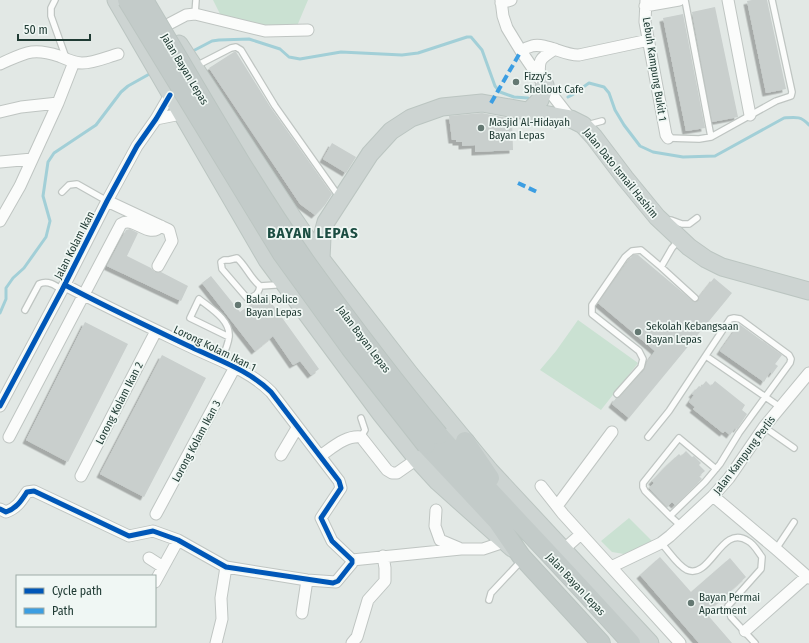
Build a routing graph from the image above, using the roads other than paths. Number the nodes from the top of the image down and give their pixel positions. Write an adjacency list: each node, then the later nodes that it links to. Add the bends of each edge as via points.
1 (55, 0): 21 (lane, via 51,16)
2 (116, 0): 24 (main road, Jalan Bayan Lepas)
3 (127, 0): 79 (highway, Jalan Bayan Lepas, bridge, via 282,254 350,348)
4 (144, 0): 79 (highway, Jalan Bayan Lepas, bridge, via 255,185 308,264 410,400)
5 (151, 0): 14 (main road, Jalan Bayan Lepas)
6 (196, 0): 13 (lane)
7 (679, 0): 12 (street)
8 (685, 0): 34 (lane)
9 (728, 0): 29 (street)
10 (772, 0): 29 (lane, via 792,95)
11 (504, 1): 18 (street, via 503,16 507,28)
12 (646, 3): 16 (street, Lebuh Kampung Bukit 1, via 645,19)
13 (195, 14): 14 (street, via 186,15); 15 (street, via 265,31)
14 (167, 25): 20 (main road, Jalan Bayan Lepas)
15 (308, 30)
16 (649, 40): 17 (street, via 579,55); 35 (street, Lebuh Kampung Bukit 1)
17 (555, 49): 18 (street, via 536,45); 23 (street, via 544,56 539,65)
18 (521, 51): 23 (street)
19 (118, 54): 21 (street, via 88,63)
20 (189, 59): 32 (main road, Jalan Bayan Lepas); 42 (lane, via 231,48 241,50 275,106)
21 (70, 60): 22 (street, via 47,52 31,51); 25 (street, via 70,68)
22 (0, 64)
23 (542, 82): 26 (main road, via 540,100); 33 (street)
24 (170, 95): 28 (main road, Jalan Bayan Lepas); 30 (street, Jalan Kolam Ikan)
25 (58, 103): 27 (street); 38 (street)
26 (529, 111): 33 (main road); 42 (main road, via 490,103 473,103 432,110 411,118 391,131 370,154)
27 (0, 112)
28 (181, 114): 30 (street); 37 (main road, Jalan Bayan Lepas)
29 (750, 115): 34 (lane)
30 (156, 120): 43 (street, Jalan Kolam Ikan)
31 (602, 121): 33 (lane)
32 (229, 122): 36 (main road, Jalan Bayan Lepas); 37 (main road, via 221,136)
33 (577, 122): 49 (main road, Jalan Dato Ismail Hashim, via 594,136)
34 (711, 137): 35 (lane)
35 (668, 138)
36 (241, 140): 39 (main road, via 218,144); 44 (main road, Jalan Bayan Lepas)
37 (197, 141): 39 (main road, Jalan Bayan Lepas)
38 (32, 159): 40 (street); 46 (street)
39 (208, 160): 54 (main road, Jalan Bayan Lepas)
40 (0, 162)
41 (62, 192): 43 (lane, via 69,185 77,184)
42 (341, 200): 47 (main road)
43 (107, 201): 48 (street); 56 (street, Jalan Kolam Ikan)
44 (291, 215): 47 (main road, via 311,222); 51 (main road, Jalan Bayan Lepas)
45 (696, 218): 49 (lane, via 689,224 671,220)
46 (0, 221)
47 (326, 222): 51 (main road, via 322,237)
48 (161, 226): 52 (street, via 169,230 172,241); 58 (street, via 151,230 126,221 121,224)
49 (665, 226): 50 (main road, Jalan Dato Ismail Hashim)
50 (680, 240): 53 (lane); 57 (main road, Jalan Dato Ismail Hashim, via 722,267)
51 (322, 259): 78 (main road, Jalan Bayan Lepas)
52 (158, 266)
53 (661, 267): 59 (lane); 67 (lane, via 641,250 632,251 625,257 592,305 592,314 639,351 643,358 641,368)
54 (282, 280): 55 (lane, via 275,285); 79 (main road, Jalan Bayan Lepas, via 381,414)
55 (260, 286): 55 (lane, via 237,258 221,262 222,269 247,298 253,298 259,292)
56 (64, 288): 58 (street, Lorong Kolam Ikan 1); 60 (lane, via 48,282 39,284); 69 (street, Jalan Kolam Ikan)
57 (809, 292)
58 (84, 295): 61 (street, Lorong Kolam Ikan 1); 75 (street)
59 (695, 298)
60 (25, 310)
61 (156, 331): 64 (street, Lorong Kolam Ikan 1); 84 (street, Lorong Kolam Ikan 2)
62 (229, 337): 62 (lane, via 229,330 223,320 199,299 190,318); 64 (lane)
63 (706, 356): 68 (lane); 68 (lane, via 730,319 740,320 791,359); 77 (lane)
64 (221, 362): 65 (street, Lorong Kolam Ikan 1)
65 (235, 367): 73 (street, Lorong Kolam Ikan 1, via 262,383); 90 (street, Lorong Kolam Ikan 3)
66 (809, 373): 70 (street, Jalan Kampung Perlis)
67 (617, 394)
68 (766, 397): 70 (lane); 83 (lane)
69 (1, 404)
70 (780, 407): 72 (street, Jalan Kampung Perlis)
71 (361, 418): 76 (lane, via 365,430)
72 (764, 427): 80 (lane); 86 (street, Jalan Kampung Perlis, via 729,478)
73 (298, 428): 81 (street); 82 (street, Lorong Kolam Ikan 1)
74 (612, 432): 87 (street)
75 (9, 437)
76 (361, 437): 79 (street, via 392,473 397,473); 82 (street, via 346,439)
77 (648, 437)
78 (465, 441): 97 (highway); 101 (main road, Jalan Bayan Lepas)
79 (427, 446): 96 (main road, Jalan Bayan Lepas, via 438,482); 97 (highway, Jalan Bayan Lepas); 104 (highway, Jalan Bayan Lepas, via 497,521)
80 (794, 448)
81 (281, 455)
82 (320, 456): 105 (street, Lorong Kolam Ikan 1, via 339,481 341,488 321,518 332,541)
83 (716, 469): 91 (lane); 91 (lane, via 679,438 643,483 645,491)
84 (81, 476)
85 (541, 486): 87 (street)
86 (713, 496): 93 (street, Jalan Kampung Perlis); 100 (street)
87 (557, 506): 94 (street)
88 (0, 509): 95 (street, via 6,512 14,509 27,492 34,491 129,536 153,531)
89 (436, 510): 99 (street, via 435,526 440,540)
90 (156, 514)
91 (670, 516): 93 (lane)
92 (794, 522): 100 (lane)
93 (681, 526): 98 (street, Jalan Kampung Perlis)
94 (581, 534): 101 (street); 108 (street)
95 (178, 540): 106 (street); 107 (street)
96 (504, 542): 99 (street, via 483,549); 104 (main road, Jalan Bayan Lepas)
97 (538, 543): 118 (highway, Jalan Bayan Lepas)
98 (661, 543): 108 (street, Jalan Kampung Perlis); 114 (lane, via 681,566 696,571 733,538 748,541 762,557 762,569 728,606 731,617)
99 (461, 549): 102 (street)
100 (776, 549): 109 (street)
101 (563, 550): 119 (main road, Jalan Bayan Lepas)
102 (383, 556): 105 (street); 116 (street, via 385,581 368,600 357,637)
103 (149, 558): 106 (street)
104 (522, 558): 112 (lane, via 491,593); 117 (highway, Jalan Bayan Lepas)
105 (352, 560): 111 (street, via 336,582)
106 (163, 567): 110 (street)
107 (226, 567): 111 (street); 115 (street, via 221,598 222,619)
108 (611, 567): 120 (street)
109 (808, 577): 114 (street)
110 (156, 580)
111 (308, 580): 113 (street)
112 (488, 600)
113 (302, 613)
114 (744, 632): 121 (lane)
115 (216, 643)
116 (352, 643)
117 (601, 643)
118 (631, 643)
119 (650, 643)
120 (680, 643)
121 (755, 643)

